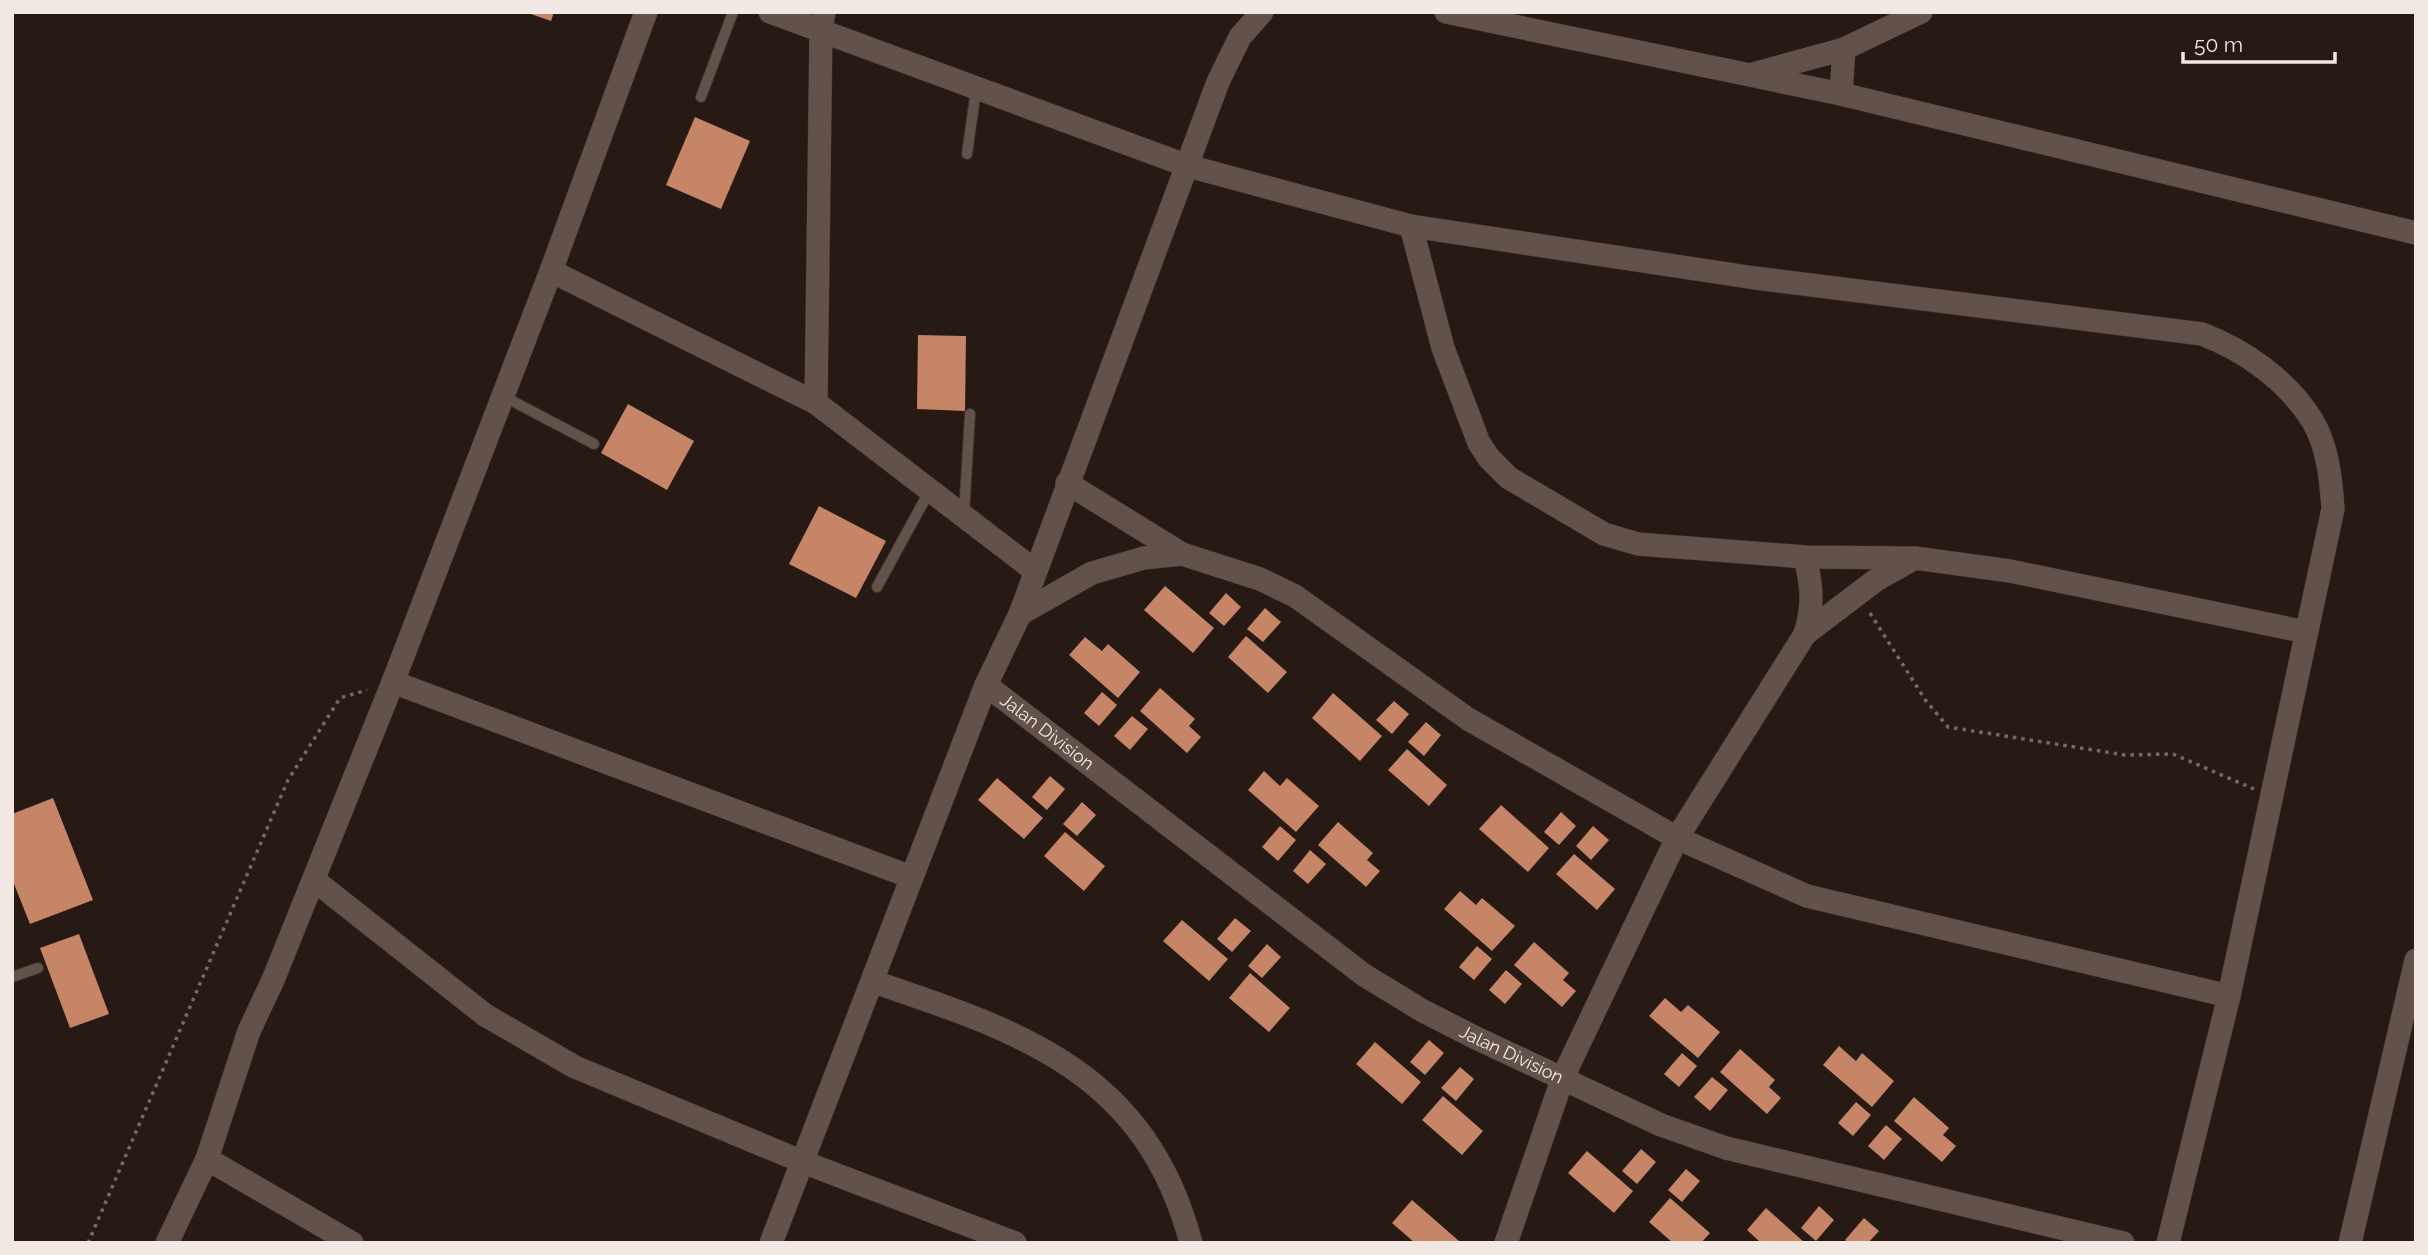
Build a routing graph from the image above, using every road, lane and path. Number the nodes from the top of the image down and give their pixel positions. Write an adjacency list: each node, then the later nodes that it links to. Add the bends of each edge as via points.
1 (646, 12): 17 (street)
2 (733, 12): 12 (lane)
3 (770, 12): 7 (street)
4 (1262, 12): 14 (street, via 1240,37 1223,71)
5 (1446, 12): 9 (street)
6 (1920, 12): 8 (street)
7 (823, 21): 10 (street); 19 (street)
8 (1844, 49): 9 (street); 11 (street)
9 (1749, 75): 11 (street)
10 (976, 90): 13 (lane); 14 (street)
11 (1842, 94): 16 (street)
12 (701, 97)
13 (967, 153)
14 (1188, 166): 15 (street); 22 (street)
15 (1411, 226): 26 (street, via 1443,348 1479,443 1499,469 1622,541); 32 (street, via 1837,289 2202,334 2235,346 2283,386 2312,420 2324,449 2333,509)
16 (2416, 233)
17 (551, 271): 18 (street); 19 (street)
18 (503, 396): 21 (lane); 34 (street)
19 (816, 403): 23 (street)
20 (970, 414): 24 (lane)
21 (594, 444)
22 (1066, 483): 25 (street); 28 (street)
23 (930, 490): 24 (street); 29 (lane)
24 (964, 515): 28 (street)
25 (1182, 554): 31 (street, via 1119,563 1091,573); 37 (street, via 1260,579 1295,596 1468,719)
26 (1805, 557): 27 (street); 33 (street, via 1813,609)
27 (1915, 558): 30 (street); 32 (street, via 2010,571)
28 (1034, 570): 31 (street)
29 (877, 587)
30 (1858, 595): 33 (street); 36 (path, via 1926,701 1948,727 2125,755 2173,754)
31 (1020, 614): 35 (street)
32 (2306, 632): 36 (street)
33 (1805, 635): 37 (street)
34 (393, 682): 38 (street); 39 (street); 48 (path, via 341,698 288,780)
35 (986, 685): 38 (street); 45 (street, Jalan Division, via 1364,975 1423,1011)
36 (2272, 796): 44 (street)
37 (1677, 838): 44 (street, via 1830,903); 45 (street)
38 (911, 877): 43 (street)
39 (314, 880): 46 (street, via 249,1031); 47 (street, via 485,1015 531,1043 621,1087)
40 (2416, 960): 57 (street)
41 (38, 968): 42 (lane)
42 (12, 977)
43 (874, 982): 47 (street); 53 (street, via 969,1014 1032,1042 1084,1074 1119,1107 1144,1141 1167,1180)
44 (2229, 996): 56 (street)
45 (1563, 1077): 54 (street); 55 (street, Jalan Division, via 1661,1125 1726,1148)
46 (207, 1159): 49 (street); 50 (street)
47 (803, 1162): 51 (street); 52 (street)
48 (88, 1243)
49 (167, 1243)
50 (352, 1243)
51 (771, 1243)
52 (1015, 1243)
53 (1191, 1243)
54 (1506, 1243)
55 (2123, 1243)
56 (2168, 1243)
57 (2350, 1243)

